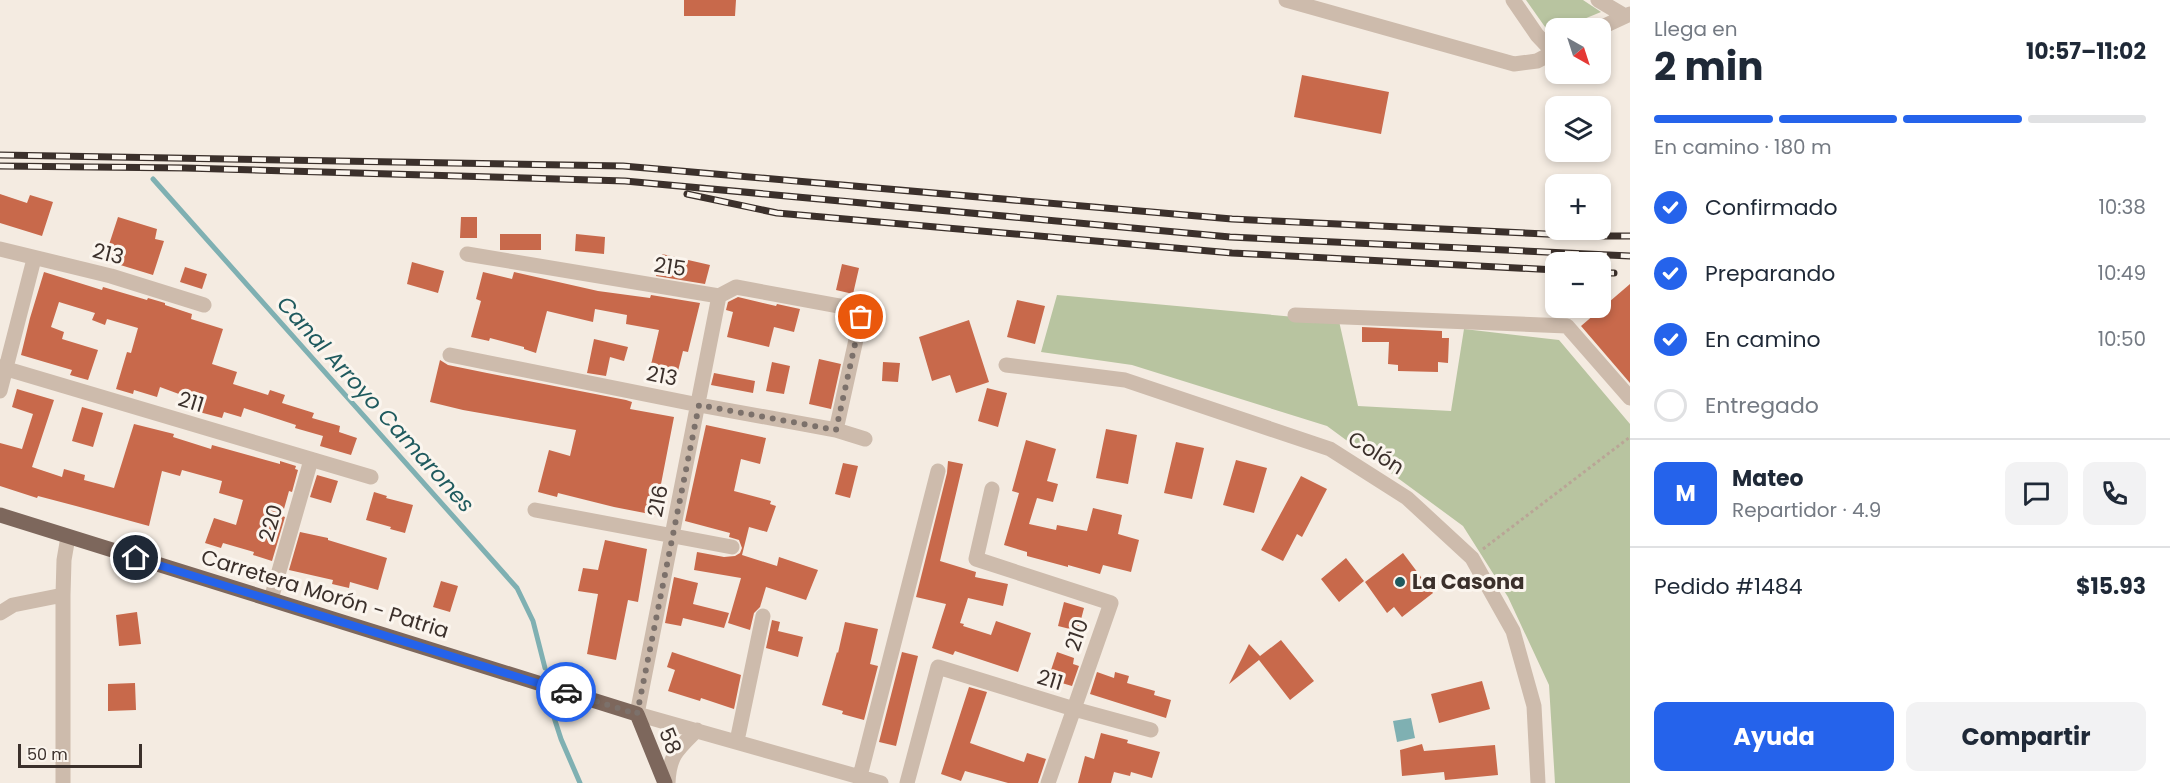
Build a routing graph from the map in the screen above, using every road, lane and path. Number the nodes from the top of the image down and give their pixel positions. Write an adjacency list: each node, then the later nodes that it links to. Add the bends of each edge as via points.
1 (1286, 0): 7 (street, via 1514,64)
2 (1513, 0): 6 (street)
3 (1598, 0): 4 (street)
4 (1628, 15): 5 (street)
5 (1611, 23)
6 (1545, 43)
7 (1545, 57)
8 (0, 249): 10 (street, 213)
9 (467, 254): 11 (street, 215)
10 (34, 259): 12 (street, 213, via 111,276); 16 (street)
11 (719, 296): 19 (street, 216); 20 (street, 215, via 736,287 850,308 861,317)
12 (204, 305)
13 (1295, 315): 18 (street, via 1567,326)
14 (450, 355): 19 (street, 213)
15 (1006, 365): 32 (street, Colón, via 1125,380 1330,449 1407,498)
16 (3, 368): 17 (street); 23 (street, 211)
17 (0, 391)
18 (1630, 398)
19 (699, 405): 20 (street, 213); 29 (street, 216)
20 (836, 430): 22 (street, 213)
21 (1630, 437): 32 (path)
22 (865, 439)
23 (312, 460): 25 (street, 211); 34 (street, 220)
24 (938, 471): 42 (street)
25 (371, 477)
26 (992, 489): 37 (street, 210, via 976,559 1111,603)
27 (535, 510): 29 (street)
28 (0, 515): 30 (main road, Carretera Morón - Patria)
29 (673, 536): 31 (street); 38 (street, 216)
30 (68, 537): 33 (street); 34 (main road, Carretera Morón - Patria)
31 (732, 547)
32 (1472, 558): 48 (street, Colón, via 1513,631 1534,706)
33 (63, 596): 35 (street, via 13,605); 43 (street)
34 (271, 599): 38 (main road, Carretera Morón - Patria)
35 (0, 613)
36 (763, 616): 41 (street)
37 (1074, 710): 39 (street, 211); 46 (street, 211, via 938,667); 47 (street, 210)
38 (637, 714): 40 (street); 44 (main road, 58)
39 (1151, 729)
40 (697, 730): 41 (street); 44 (street, via 674,753)
41 (736, 741): 42 (street)
42 (860, 776): 45 (street)
43 (63, 783)
44 (666, 783)
45 (881, 783)
46 (907, 783)
47 (1048, 783)
48 (1538, 783)

